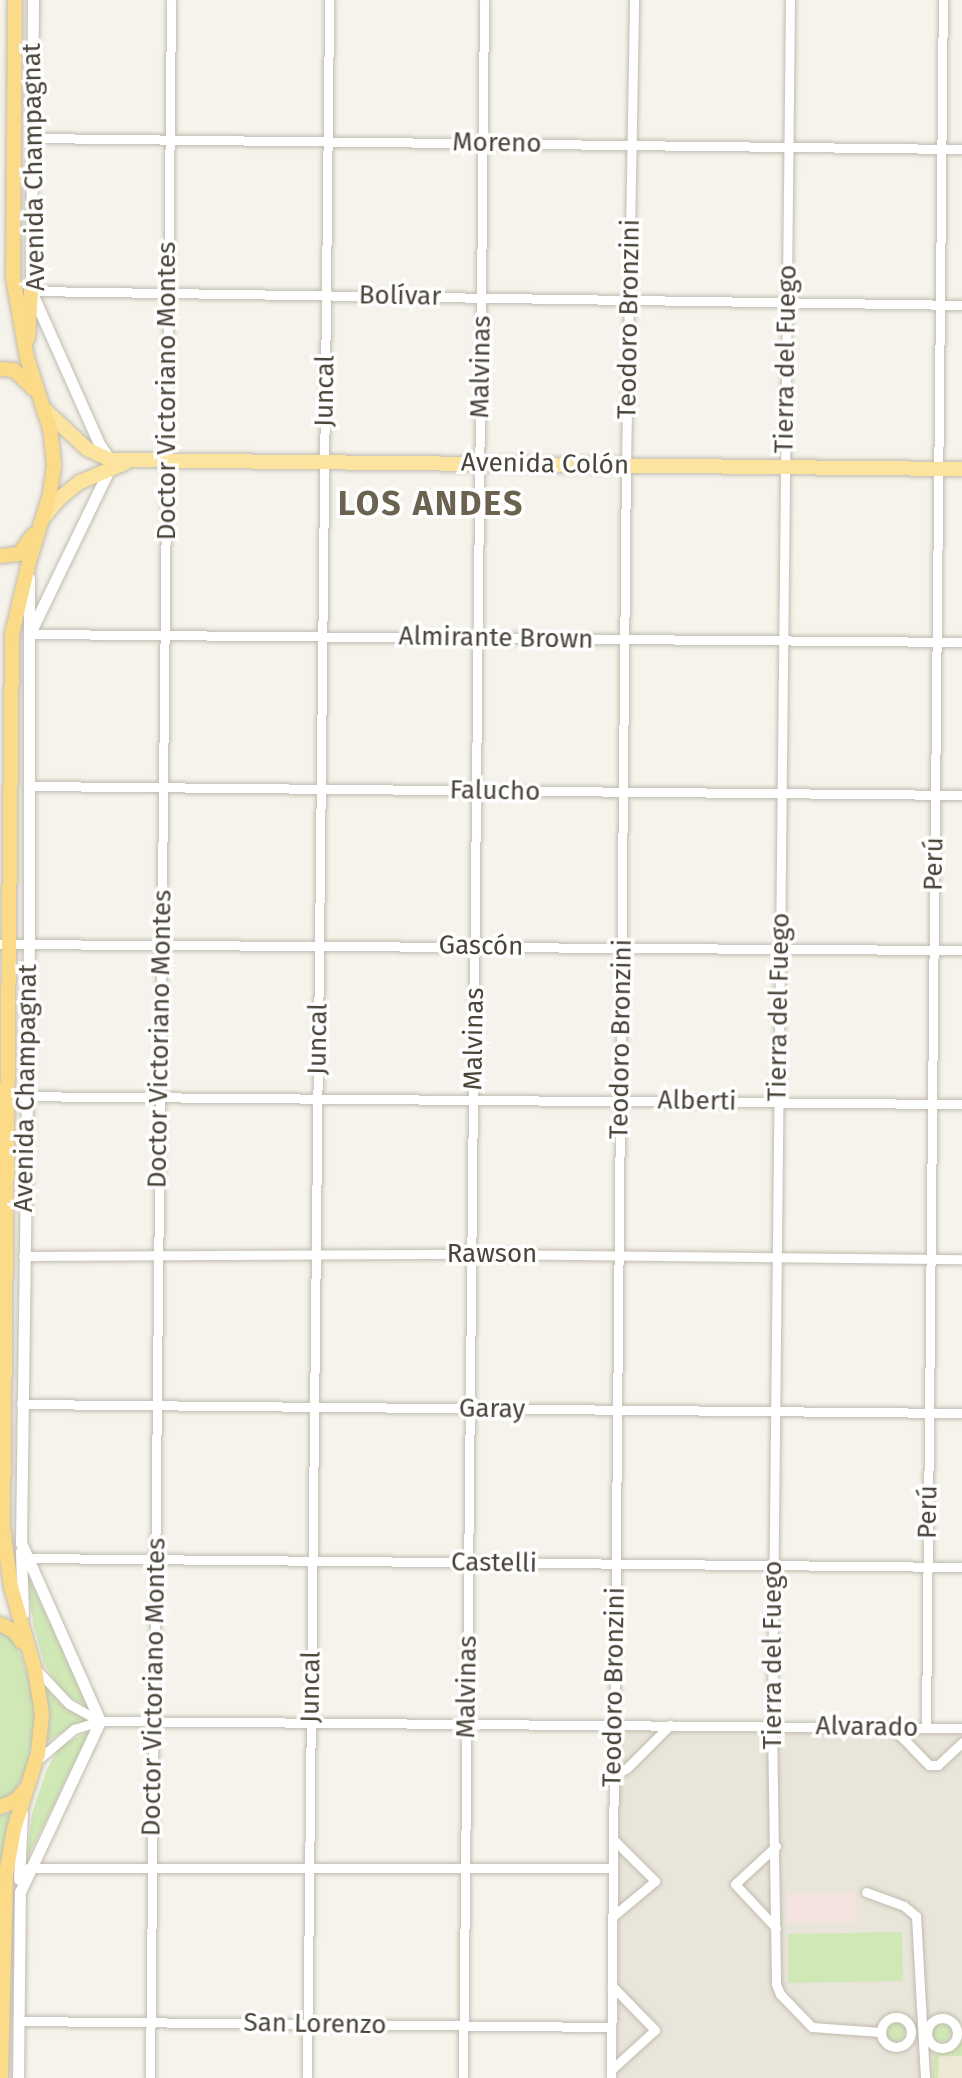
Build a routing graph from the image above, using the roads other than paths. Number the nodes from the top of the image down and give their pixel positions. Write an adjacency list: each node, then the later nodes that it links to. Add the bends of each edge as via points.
1 (15, 0): 25 (highway, Avenida Champagnat, via 12,242)
2 (33, 0): 9 (street, Avenida Champagnat)
3 (171, 0): 10 (street, Doctor Victoriano Montes)
4 (329, 0): 11 (street, Juncal)
5 (484, 0): 12 (street, Malvinas)
6 (634, 0): 13 (street, Teodoro Bronzini)
7 (790, 0): 14 (street, Tierra del Fuego)
8 (943, 0): 15 (street, Perú)
9 (32, 138): 10 (street, Moreno); 17 (street, Avenida Champagnat)
10 (169, 140): 11 (street, Moreno); 18 (street, Doctor Victoriano Montes)
11 (327, 141): 12 (street, Moreno); 19 (street, Juncal)
12 (483, 143): 13 (street, Moreno); 20 (street, Malvinas)
13 (633, 145): 14 (street, Moreno); 21 (street, Teodoro Bronzini)
14 (788, 147): 15 (street, Moreno); 22 (street, Tierra del Fuego)
15 (942, 148): 16 (street, Moreno); 23 (street, Perú)
16 (962, 149)
17 (31, 291): 18 (street, Bolívar); 25 (highway); 31 (street, Avenida Champagnat)
18 (168, 293): 19 (street, Bolívar); 28 (street, Doctor Victoriano Montes)
19 (326, 295): 20 (street, Bolívar); 29 (street, Juncal)
20 (481, 297): 21 (street, Bolívar); 30 (street, Malvinas)
21 (631, 300): 22 (street, Bolívar); 32 (street, Teodoro Bronzini)
22 (786, 302): 23 (street, Bolívar); 33 (street, Tierra del Fuego)
23 (940, 304): 24 (street, Bolívar); 34 (street, Perú)
24 (962, 305)
25 (27, 358): 27 (highway, Avenida Champagnat)
26 (0, 369): 27 (highway, via 14,370)
27 (42, 402): 31 (main road); 36 (highway, Avenida Champagnat, via 54,465)
28 (168, 462): 29 (main road, Avenida Colón); 31 (main road, Avenida Colón); 40 (street, Doctor Victoriano Montes)
29 (324, 463): 30 (main road, Avenida Colón); 41 (street, Juncal)
30 (480, 463): 32 (main road, Avenida Colón); 42 (street, Malvinas)
31 (110, 465): 36 (main road, Avenida Colón, via 69,489); 39 (street, Avenida Champagnat)
32 (626, 465): 33 (main road, Avenida Colón); 43 (street, Teodoro Bronzini)
33 (785, 465): 34 (main road, Avenida Colón); 44 (street, Tierra del Fuego)
34 (938, 468): 35 (main road, Avenida Colón); 45 (street, Perú)
35 (962, 469)
36 (42, 522): 37 (highway, Avenida Colón, via 19,554); 38 (highway, Avenida Champagnat)
37 (0, 556)
38 (29, 562): 39 (street, Avenida Champagnat); 57 (highway, Avenida Champagnat, via 12,634)
39 (30, 634): 40 (street, Almirante Brown); 47 (street, Avenida Champagnat)
40 (164, 635): 41 (street, Almirante Brown); 48 (street, Doctor Victoriano Montes)
41 (322, 636): 42 (street, Almirante Brown); 49 (street, Juncal)
42 (478, 638): 43 (street, Almirante Brown); 50 (street, Malvinas)
43 (624, 639): 44 (street, Almirante Brown); 51 (street, Teodoro Bronzini)
44 (783, 641): 45 (street, Almirante Brown); 52 (street, Tierra del Fuego)
45 (937, 642): 46 (street, Almirante Brown); 53 (street, Perú)
46 (962, 642)
47 (28, 786): 48 (street, Falucho); 55 (street, Avenida Champagnat)
48 (163, 788): 49 (street, Falucho); 56 (street, Doctor Victoriano Montes)
49 (320, 789): 50 (street, Falucho); 58 (street, Juncal)
50 (476, 791): 51 (street, Falucho); 59 (street, Malvinas)
51 (623, 792): 52 (street, Falucho); 60 (street, Teodoro Bronzini)
52 (781, 793): 53 (street, Falucho); 61 (street, Tierra del Fuego)
53 (935, 795): 54 (street, Falucho); 62 (street, Perú)
54 (962, 795)
55 (29, 943): 56 (street, Gascón); 57 (street, Gascón); 65 (street, Avenida Champagnat)
56 (161, 943): 58 (street, Gascón); 66 (street, Doctor Victoriano Montes)
57 (5, 944): 64 (highway, Avenida Champagnat)
58 (319, 944): 59 (street, Gascón); 67 (street, Juncal)
59 (475, 946): 60 (street, Gascón); 68 (street, Malvinas)
60 (621, 947): 61 (street, Gascón); 69 (street, Teodoro Bronzini)
61 (780, 949): 62 (street, Gascón); 70 (street, Tierra del Fuego)
62 (933, 950): 63 (street, Gascón); 71 (street, Perú)
63 (962, 950)
64 (4, 1096): 65 (street, Alberti); 99 (highway, Avenida Champagnat, via 3,1528)
65 (26, 1096): 66 (street, Alberti); 76 (street, Avenida Champagnat)
66 (160, 1096): 67 (street, Alberti); 73 (street, Doctor Victoriano Montes)
67 (317, 1097): 68 (street, Alberti); 77 (street, Juncal)
68 (473, 1099): 69 (street, Alberti); 74 (street, Malvinas)
69 (620, 1100): 70 (street, Alberti); 75 (street, Teodoro Bronzini)
70 (778, 1102): 71 (street, Alberti); 78 (street, Tierra del Fuego)
71 (932, 1103): 72 (street, Alberti); 79 (street, Perú)
72 (962, 1104)
73 (158, 1253): 76 (street, Rawson); 77 (street, Rawson); 82 (street, Doctor Victoriano Montes)
74 (471, 1254): 75 (street, Rawson); 77 (street, Rawson); 84 (street, Malvinas)
75 (618, 1255): 78 (street, Rawson); 85 (street, Teodoro Bronzini)
76 (23, 1256): 81 (street, Avenida Champagnat)
77 (315, 1256): 83 (street, Juncal)
78 (776, 1257): 79 (street, Rawson); 86 (street, Tierra del Fuego)
79 (930, 1258): 80 (street, Rawson); 87 (street, Perú)
80 (962, 1259)
81 (21, 1404): 82 (street, Garay); 89 (street, Avenida Champagnat)
82 (157, 1405): 83 (street, Garay); 91 (street, Doctor Victoriano Montes)
83 (314, 1407): 84 (street, Garay); 92 (street, Juncal)
84 (470, 1409): 85 (street, Garay); 93 (street, Malvinas)
85 (617, 1410): 86 (street, Garay); 94 (street, Teodoro Bronzini)
86 (775, 1412): 87 (street, Garay); 95 (street, Tierra del Fuego)
87 (929, 1413): 88 (street, Garay); 96 (street, Perú)
88 (962, 1413)
89 (21, 1543): 90 (street, Avenida Champagnat); 99 (street, Avenida Champagnat)
90 (27, 1558): 91 (street, Castelli); 101 (street, Avenida Champagnat)
91 (155, 1560): 92 (street, Castelli); 102 (street, Doctor Victoriano Montes)
92 (312, 1561): 93 (street, Castelli); 103 (street, Juncal)
93 (468, 1563): 94 (street, Castelli); 104 (street, Malvinas)
94 (616, 1564): 95 (street, Castelli); 105 (street, Teodoro Bronzini)
95 (773, 1566): 96 (street, Castelli); 107 (street, Tierra del Fuego)
96 (927, 1567): 97 (street, Castelli); 109 (street, Perú)
97 (962, 1567)
98 (0, 1624): 100 (highway, via 14,1631)
99 (23, 1634): 100 (highway, Avenida Champagnat)
100 (31, 1659): 101 (street, via 63,1699); 112 (highway, Avenida Champagnat, via 42,1714)
101 (100, 1721): 102 (street, Alvarado); 112 (street, Alvarado, via 58,1739); 118 (street, Avenida Champagnat)
102 (153, 1721): 103 (street, Alvarado); 119 (street, Doctor Victoriano Montes)
103 (310, 1722): 104 (street, Alvarado); 120 (street, Juncal)
104 (466, 1723): 105 (street, Alvarado); 121 (street, Malvinas)
105 (614, 1725): 106 (street, Alvarado); 113 (street, Teodoro Bronzini)
106 (670, 1725): 107 (street, Alvarado); 113 (street)
107 (772, 1725): 108 (street, Alvarado); 117 (street, Tierra del Fuego)
108 (892, 1727): 109 (street, Alvarado); 111 (street, via 929,1765 938,1765)
109 (926, 1728): 110 (street, Alvarado)
110 (962, 1728)
111 (962, 1743)
112 (32, 1774): 114 (highway, Avenida Champagnat); 115 (highway, via 19,1798)
113 (613, 1776): 116 (street, Teodoro Bronzini)
114 (22, 1802): 124 (street, Avenida Champagnat); 138 (highway, Avenida Champagnat, via 3,1898)
115 (0, 1807)
116 (613, 1839): 122 (street, Teodoro Bronzini); 125 (street, via 655,1881)
117 (776, 1846): 126 (street, Tierra del Fuego); 126 (street, via 735,1884)
118 (28, 1868): 119 (street); 124 (street, Avenida Champagnat)
119 (152, 1868): 120 (street); 129 (street, Doctor Victoriano Montes)
120 (309, 1868): 121 (street); 130 (street, Juncal)
121 (465, 1868): 122 (street); 131 (street, Malvinas)
122 (613, 1868): 125 (street, Teodoro Bronzini)
123 (866, 1892): 136 (street, via 916,1916 919,2006)
124 (18, 1900): 128 (street, Avenida Champagnat)
125 (612, 1917): 127 (street, Teodoro Bronzini)
126 (776, 1929): 133 (street, Tierra del Fuego, via 776,1984 807,2024)
127 (612, 1986): 132 (street, Teodoro Bronzini); 137 (street, via 655,2030)
128 (18, 2021): 129 (street, San Lorenzo); 139 (street, Avenida Champagnat)
129 (150, 2022): 130 (street, San Lorenzo); 140 (street, Doctor Victoriano Montes)
130 (307, 2024): 131 (street, San Lorenzo); 141 (street, Juncal)
131 (463, 2025): 132 (street, San Lorenzo); 142 (street, Malvinas)
132 (611, 2027): 137 (street, Teodoro Bronzini)
133 (880, 2032): 135 (street, via 893,2047 902,2046); 135 (street, via 883,2023 897,2017 909,2024)
134 (960, 2032): 136 (street, via 943,2018 934,2020); 136 (street, via 944,2048 930,2043)
135 (911, 2034): 136 (street)
136 (926, 2034): 143 (street)
137 (611, 2074)
138 (1, 2078)
139 (18, 2078)
140 (150, 2078)
141 (307, 2078)
142 (463, 2078)
143 (925, 2078)

